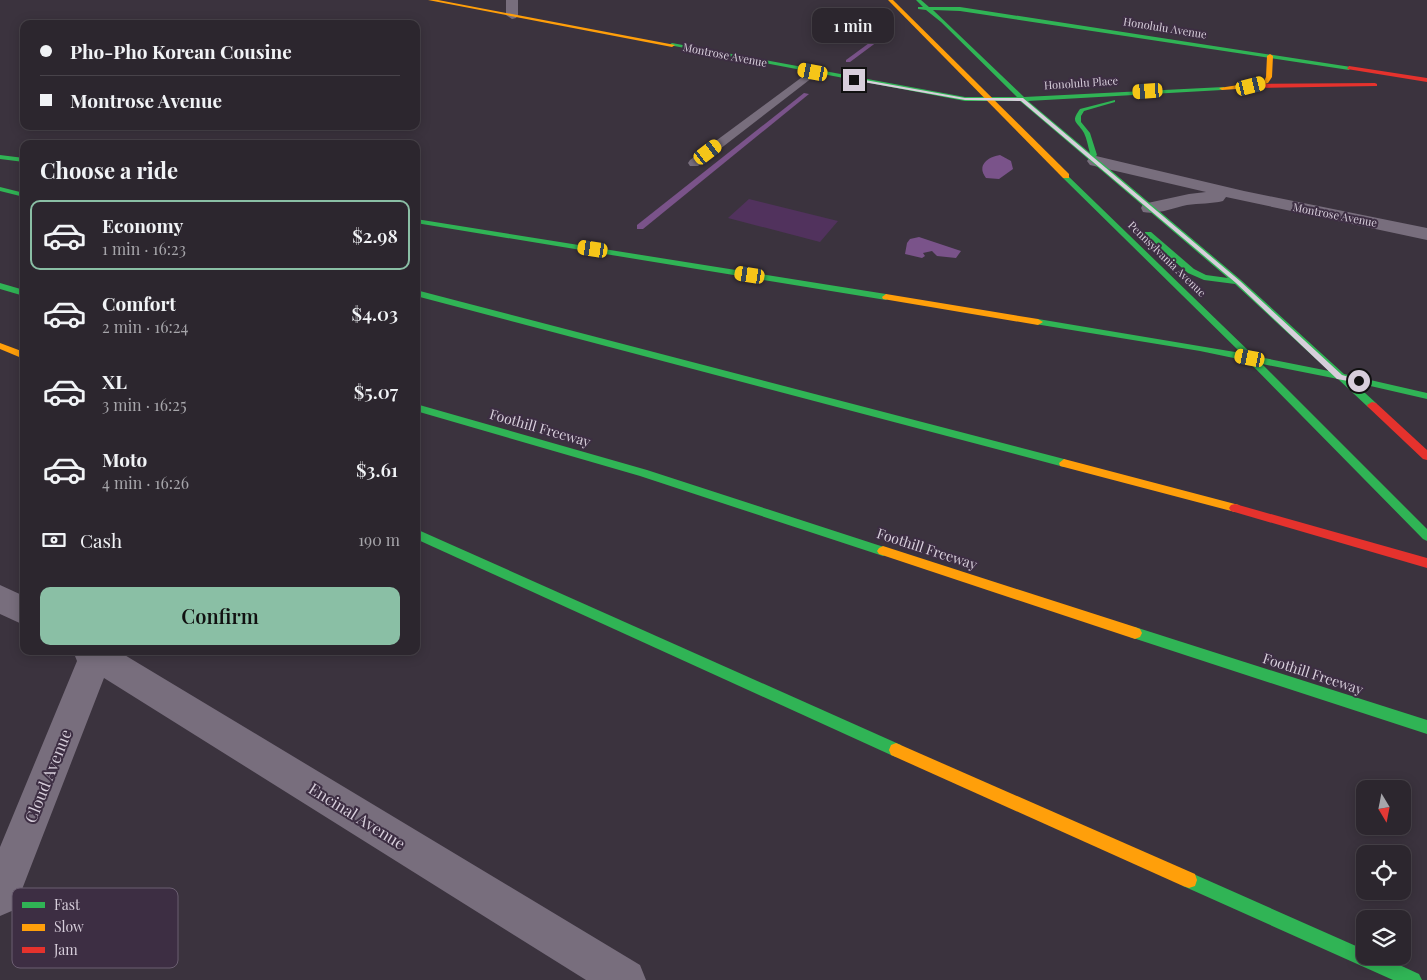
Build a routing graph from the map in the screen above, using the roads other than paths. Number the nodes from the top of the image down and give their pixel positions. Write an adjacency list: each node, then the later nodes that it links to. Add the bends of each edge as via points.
1 (430, 0): 6 (main road, Montrose Avenue)
2 (512, 0): 6 (street)
3 (890, 0): 5 (main road, Pennsylvania Avenue)
4 (922, 4): 5 (main road, Honolulu Avenue); 7 (main road, Honolulu Avenue); 15 (main road, Pennsylvania Avenue)
5 (898, 9): 16 (main road, Pennsylvania Avenue, via 948,67)
6 (512, 15): 8 (main road, Montrose Avenue)
7 (1270, 56): 10 (main road, Honolulu Avenue); 12 (main road, via 1266,82)
8 (813, 72): 11 (main road, Montrose Avenue); 20 (lane)
9 (915, 79): 11 (main road)
10 (1427, 80)
11 (872, 83): 16 (main road, Montrose Avenue, via 948,97)
12 (1251, 86): 13 (main road, Honolulu Place); 14 (main road, Honolulu Place)
13 (1427, 86)
14 (1148, 91): 15 (main road, Honolulu Place); 19 (main road, via 1082,110 1078,122 1087,134)
15 (1022, 99): 16 (main road, Montrose Avenue); 19 (main road, Pennsylvania Avenue)
16 (989, 100): 24 (main road, Pennsylvania Avenue)
17 (0, 157): 18 (main road)
18 (20, 160)
19 (1096, 161): 23 (street, Montrose Avenue); 25 (main road, Pennsylvania Avenue)
20 (694, 164)
21 (0, 189): 22 (main road)
22 (20, 194)
23 (1244, 196): 25 (street, Montrose Avenue, via 1206,197); 27 (street, Montrose Avenue)
24 (1097, 208): 28 (main road, via 1135,225 1191,271 1204,277); 34 (main road, Pennsylvania Avenue)
25 (1150, 208): 28 (main road, Pennsylvania Avenue)
26 (420, 222): 34 (main road)
27 (1427, 234)
28 (1238, 282): 35 (main road, Pennsylvania Avenue)
29 (0, 286): 30 (main road)
30 (20, 292)
31 (420, 294): 41 (main road, via 1281,520)
32 (0, 346): 33 (main road)
33 (20, 354)
34 (1250, 358): 35 (main road); 40 (main road, Pennsylvania Avenue)
35 (1340, 377): 36 (main road); 38 (main road, Pennsylvania Avenue)
36 (1427, 396)
37 (420, 408): 46 (main road, Foothill Freeway, via 652,476)
38 (1427, 456)
39 (420, 536): 49 (main road)
40 (1427, 536)
41 (1427, 563)
42 (0, 598): 43 (street)
43 (20, 610)
44 (91, 655): 47 (street, Cloud Avenue)
45 (95, 655): 48 (street, Encinal Avenue)
46 (1427, 727)
47 (0, 896)
48 (625, 980)
49 (1413, 980)

